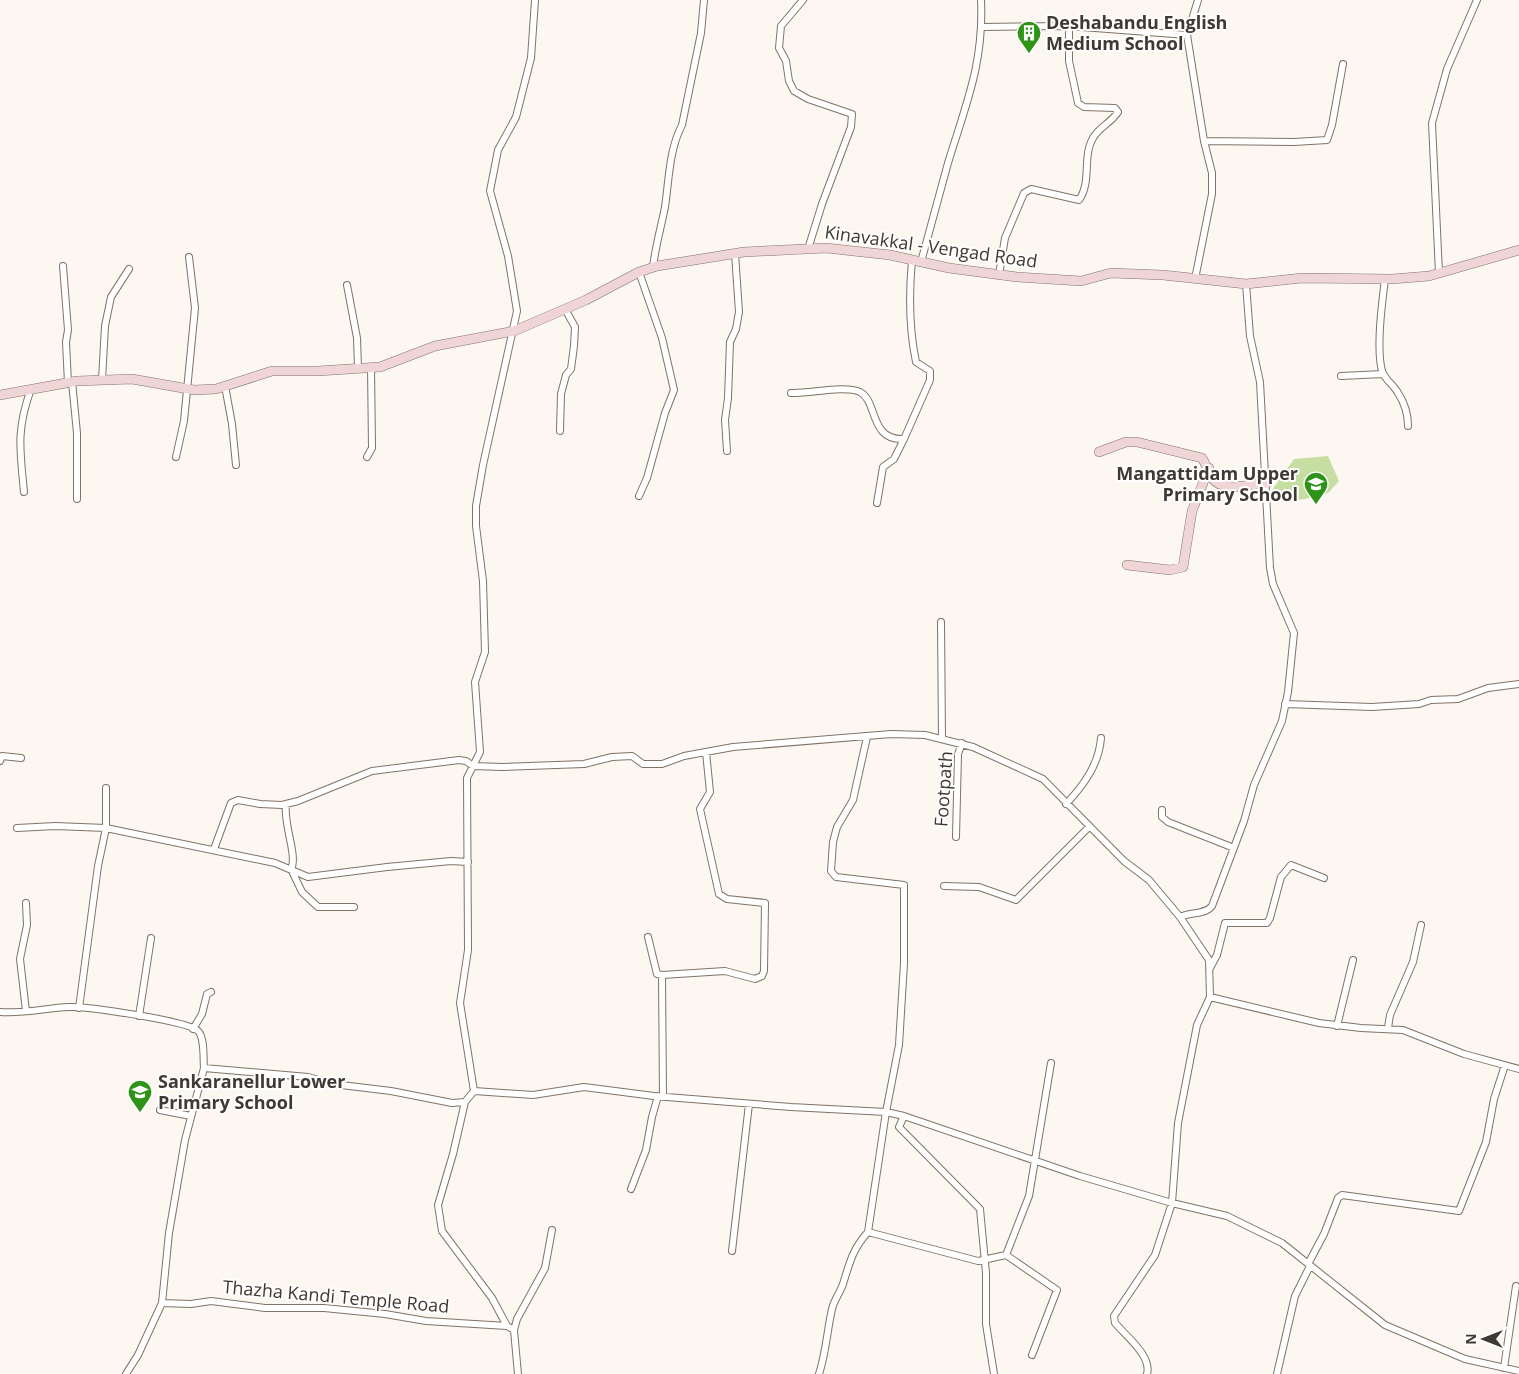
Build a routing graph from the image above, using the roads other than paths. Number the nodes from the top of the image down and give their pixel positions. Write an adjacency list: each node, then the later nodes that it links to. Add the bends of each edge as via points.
1 (534, 0): 28 (street, via 531,58 516,117 498,150 490,191 508,256 517,311)
2 (704, 0): 18 (street, via 701,33 682,125 670,161 665,207)
3 (803, 0): 12 (street, via 782,26 780,48 789,81 794,91 801,95 852,114 851,127)
4 (981, 0): 8 (street)
5 (1198, 0): 9 (street)
6 (1477, 0): 21 (street, via 1447,69 1432,123)
7 (1069, 26): 8 (street); 9 (street); 22 (street, via 1070,61 1078,103 1084,107 1115,108 1118,112 1092,139 1087,177 1079,200 1031,189 1024,193 1004,238)
8 (982, 27): 16 (street, via 974,84)
9 (1187, 36): 11 (street)
10 (1343, 64): 11 (street, via 1327,140)
11 (1204, 141): 23 (street, via 1212,173 1212,194)
12 (808, 248): 14 (main road, Kinavakkal - Vengad Road); 16 (main road, Kinavakkal - Vengad Road)
13 (1519, 250): 21 (main road, Kinavakkal - Vengad Road)
14 (735, 253): 18 (main road, Kinavakkal - Vengad Road); 43 (street, via 738,312 730,342 725,420)
15 (189, 257): 37 (street, via 195,308 187,370)
16 (916, 261): 22 (main road, Kinavakkal - Vengad Road); 42 (street, via 910,284 913,347 916,362 930,371 930,380)
17 (63, 266): 34 (street)
18 (652, 268): 20 (main road, Kinavakkal - Vengad Road)
19 (129, 269): 33 (street, via 111,297 105,326)
20 (639, 272): 27 (main road, Kinavakkal - Vengad Road); 51 (street, via 662,338 674,390)
21 (1439, 273): 24 (main road, Kinavakkal - Vengad Road)
22 (999, 275): 23 (main road, Kinavakkal - Vengad Road, via 1081,281 1111,273)
23 (1195, 279): 25 (main road, Kinavakkal - Vengad Road)
24 (1385, 279): 25 (main road, Kinavakkal - Vengad Road, via 1302,278); 31 (street, via 1380,324)
25 (1246, 284): 49 (street, via 1250,336 1260,382)
26 (347, 285): 29 (street, via 357,338)
27 (565, 309): 28 (main road, Kinavakkal - Vengad Road); 41 (street, via 575,327 571,369 561,394)
28 (514, 331): 30 (main road, Kinavakkal - Vengad Road, via 435,346); 65 (street, via 476,506 485,652 475,682 480,752)
29 (358, 368): 30 (main road, Kinavakkal - Vengad Road); 35 (main road, Kinavakkal - Vengad Road, via 272,371)
30 (371, 368): 45 (street, via 372,448)
31 (1383, 374): 32 (street); 40 (street, via 1399,393)
32 (1341, 376)
33 (102, 380): 34 (main road, Kinavakkal - Vengad Road); 37 (main road, Kinavakkal - Vengad Road, via 132,379)
34 (70, 382): 36 (main road, Kinavakkal - Vengad Road); 52 (street, via 77,433)
35 (226, 386): 37 (main road, Kinavakkal - Vengad Road, via 216,390); 47 (street)
36 (31, 389): 39 (main road, Kinavakkal - Vengad Road); 50 (street, via 19,432)
37 (188, 389): 46 (street)
38 (791, 393): 42 (street, via 822,390 860,392 884,434 896,440)
39 (0, 395)
40 (1408, 426)
41 (560, 431)
42 (904, 439): 53 (street, via 894,459 883,467)
43 (727, 451)
44 (1099, 452): 48 (main road, via 1126,442 1137,442 1202,458)
45 (367, 457)
46 (176, 458)
47 (236, 465)
48 (1209, 468): 49 (main road, via 1218,484 1241,487); 54 (main road, via 1192,511 1183,567 1170,570)
49 (1266, 483): 57 (street, via 1273,584 1294,633)
50 (24, 492)
51 (639, 496)
52 (77, 499)
53 (876, 503)
54 (1127, 565)
55 (941, 622): 60 (street)
56 (1519, 684): 57 (street, via 1419,704 1372,707)
57 (1285, 704): 74 (street, via 1282,721 1254,785)
58 (867, 737): 60 (street, via 891,734); 62 (street); 107 (street, via 853,800 833,842 831,871 836,877 904,885 899,1045)
59 (1101, 738): 68 (street, via 1100,749 1085,785)
60 (942, 739): 61 (street)
61 (962, 744): 68 (street, via 1018,765 1043,779); 73 (street, Footpath, via 958,754)
62 (706, 752): 65 (street, via 662,764 642,764 632,756 584,764); 88 (street, via 710,792 700,809 717,885 723,898 765,903 764,971 755,979 726,971)
63 (21, 758): 64 (street, via 2,756)
64 (0, 761)
65 (473, 766): 67 (street, via 459,760 378,770); 76 (street, via 467,778)
66 (106, 788): 72 (street)
67 (286, 804): 75 (street, via 231,802); 77 (street, via 288,832 295,857)
68 (1066, 804): 70 (street)
69 (1162, 810): 74 (street, via 1162,817 1168,822)
70 (1089, 827): 79 (street, via 1016,900 979,887); 82 (street, via 1149,880)
71 (17, 828): 72 (street)
72 (106, 828): 75 (street); 91 (street)
73 (956, 837)
74 (1234, 848): 82 (street, via 1209,910)
75 (214, 849): 77 (street)
76 (468, 862): 77 (street, via 450,861 308,877); 102 (street, via 468,950 460,1003)
77 (291, 869): 81 (street, via 302,892 318,907)
78 (1324, 878): 87 (street, via 1291,865 1281,877 1270,918 1266,922 1226,923 1217,955)
79 (944, 886)
80 (26, 903): 92 (street, via 27,925 20,959)
81 (354, 907)
82 (1180, 917): 87 (street, via 1209,960)
83 (1422, 925): 96 (street, via 1413,962 1390,1015)
84 (648, 937): 88 (street, via 654,967 657,974)
85 (151, 938): 94 (street)
86 (1352, 960): 95 (street)
87 (1209, 969): 90 (street)
88 (662, 975): 103 (street)
89 (211, 992): 97 (street, via 207,994)
90 (1210, 997): 95 (street); 112 (street, via 1197,1025 1178,1123)
91 (79, 1008): 92 (street); 94 (street)
92 (26, 1011): 93 (street)
93 (0, 1012)
94 (139, 1016): 97 (street)
95 (1337, 1026): 96 (street)
96 (1388, 1028): 99 (street, via 1403,1030 1464,1054)
97 (194, 1029): 100 (street, via 202,1038)
98 (1052, 1064): 110 (street)
99 (1505, 1065): 101 (street); 118 (street, via 1494,1099 1486,1142 1460,1211 1350,1195 1338,1198)
100 (204, 1068): 104 (street, via 308,1077 332,1084 452,1103); 108 (street)
101 (1519, 1069)
102 (474, 1091): 103 (street, via 533,1095 584,1087); 104 (street)
103 (661, 1096): 105 (street); 111 (street)
104 (465, 1102): 121 (street, via 438,1205 442,1231 492,1298)
105 (749, 1104): 107 (street); 115 (street)
106 (160, 1110): 108 (street)
107 (886, 1112): 109 (street); 114 (street)
108 (191, 1116): 120 (street, via 169,1233)
109 (904, 1116): 110 (street); 117 (street, via 899,1127 980,1209)
110 (1034, 1160): 112 (street); 116 (street, via 1029,1196)
111 (631, 1188)
112 (1172, 1204): 118 (street, via 1227,1216 1282,1243); 130 (street, via 1155,1255 1114,1316 1115,1323 1146,1359)
113 (552, 1230): 122 (street, via 545,1268)
114 (868, 1232): 117 (street, via 978,1261); 128 (street, via 848,1262 832,1306)
115 (732, 1251)
116 (1006, 1256): 117 (street); 123 (street, via 1057,1290)
117 (985, 1259): 129 (street, via 986,1324)
118 (1309, 1265): 124 (street, via 1385,1325 1465,1359); 131 (street, via 1295,1296)
119 (1516, 1286): 124 (street)
120 (162, 1302): 121 (street, Thazha Kandi Temple Road, via 191,1304 211,1301 265,1308 324,1308 426,1321); 126 (street)
121 (507, 1326): 122 (street)
122 (514, 1330): 127 (street)
123 (1032, 1355)
124 (1504, 1368): 125 (street)
125 (1519, 1371)
126 (126, 1374)
127 (518, 1374)
128 (819, 1374)
129 (994, 1374)
130 (1147, 1374)
131 (1277, 1374)

